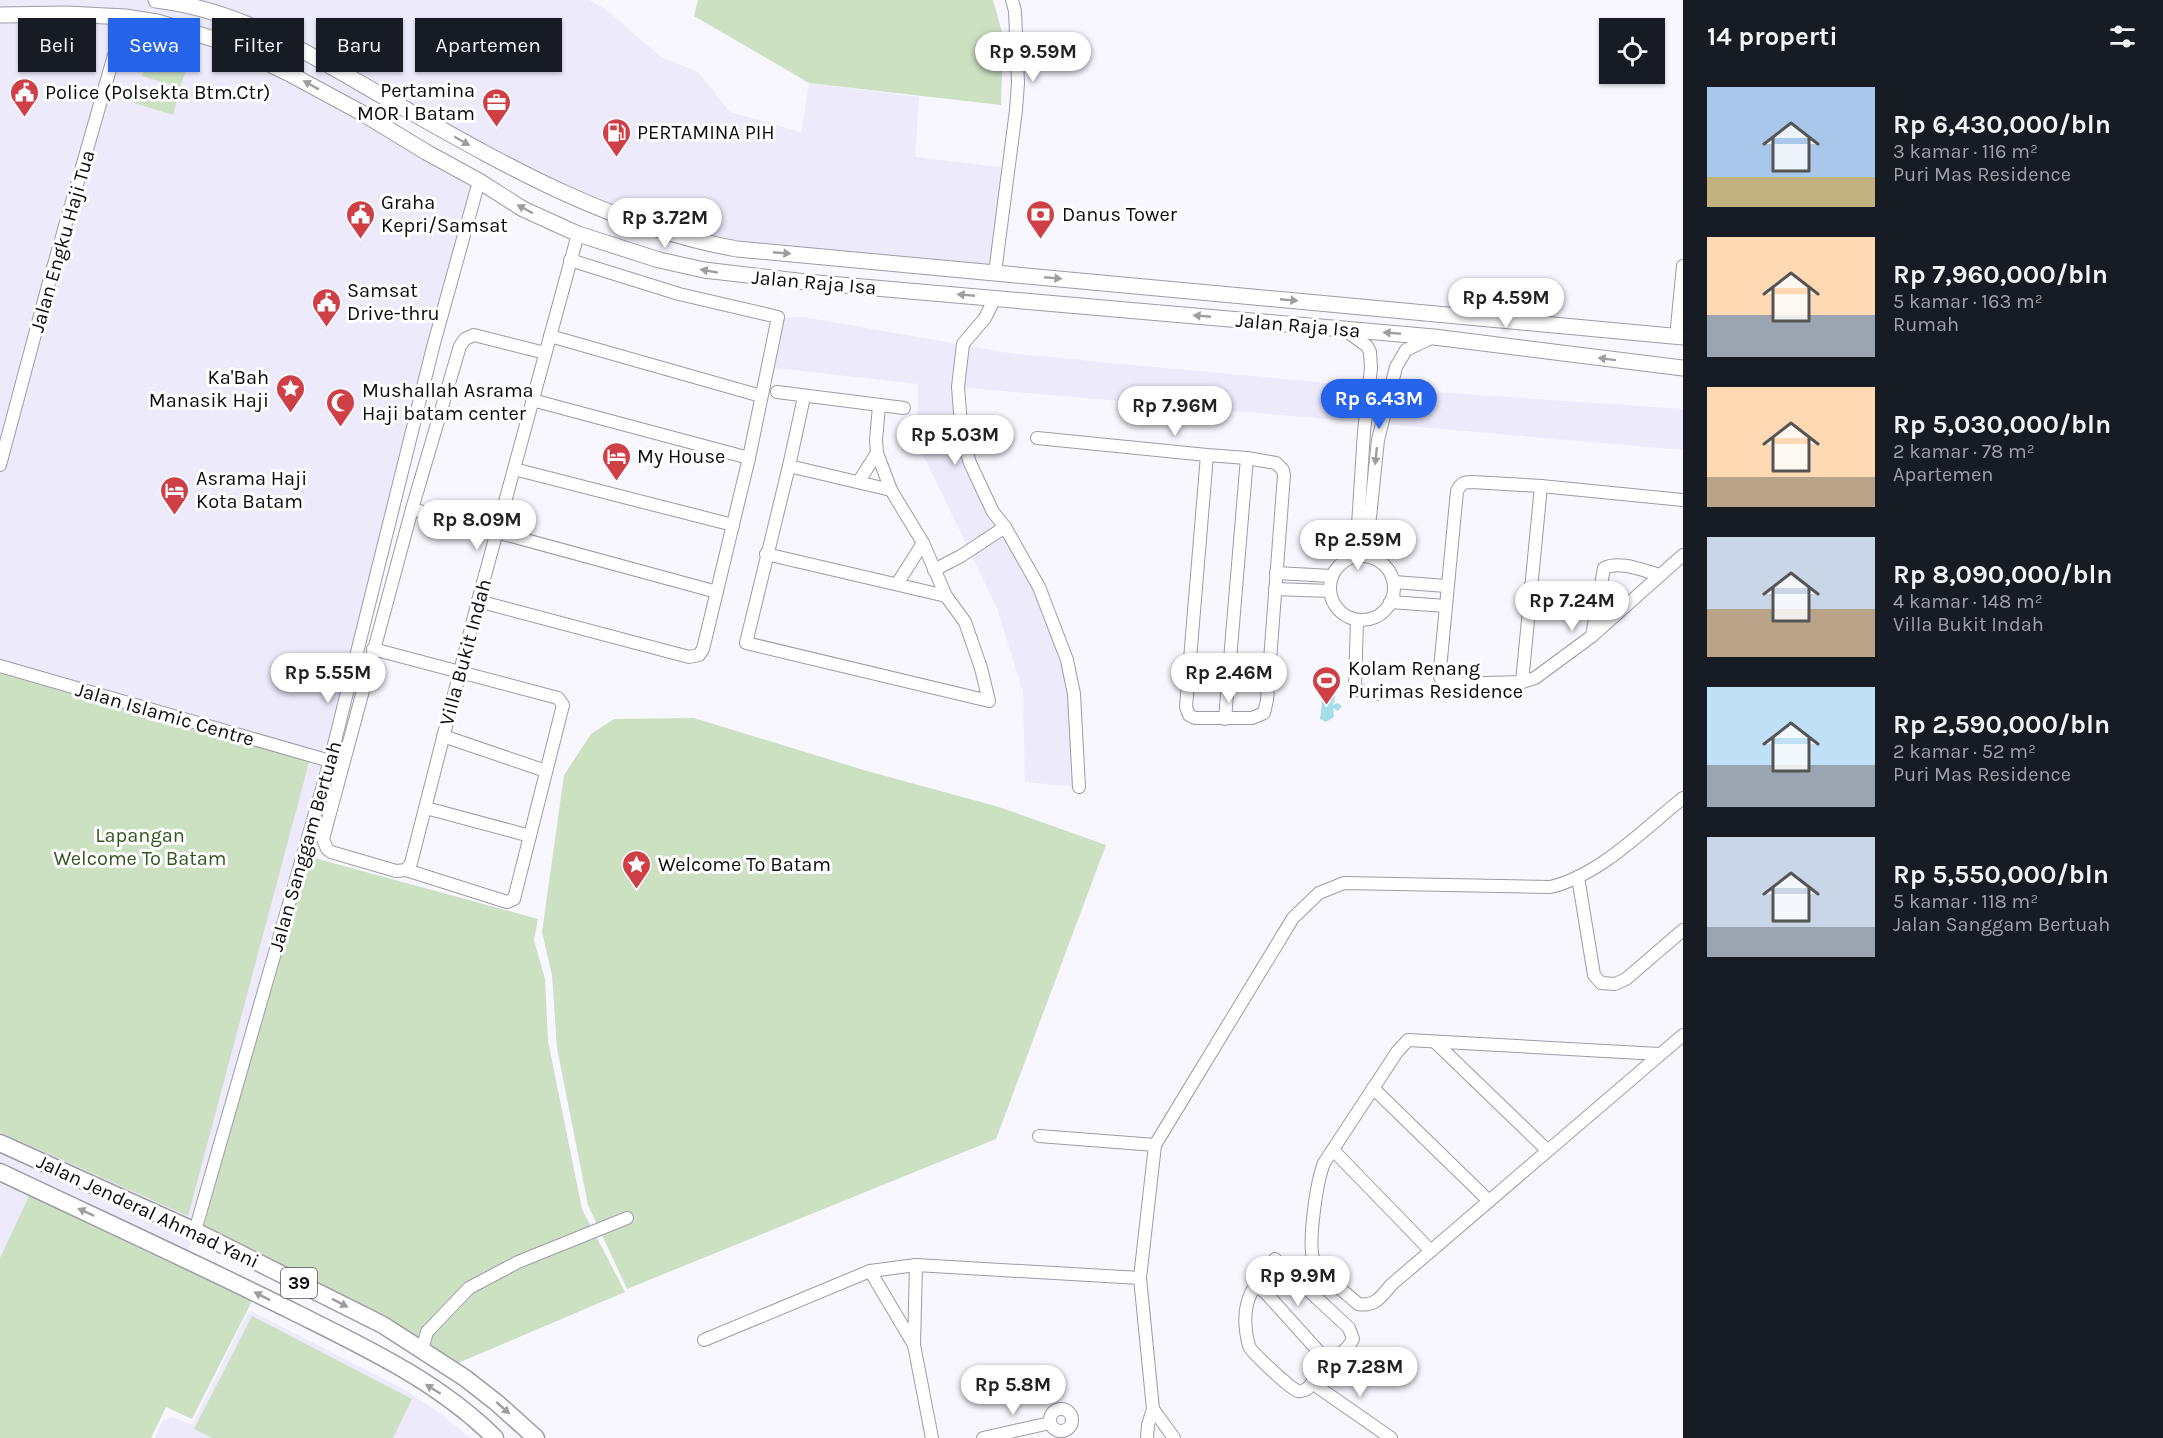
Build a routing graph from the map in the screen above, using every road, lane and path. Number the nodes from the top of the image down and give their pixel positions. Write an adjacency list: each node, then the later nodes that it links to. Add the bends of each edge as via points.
1 (156, 0): 5 (main road, Jalan Raja Isa, via 216,11 261,29)
2 (1012, 0): 12 (street, via 1017,101)
3 (0, 15): 4 (main road, Jalan Raja Isa)
4 (125, 17): 6 (main road, Jalan Raja Isa, one-way to 4, via 224,42); 34 (street, Jalan Engku Haji Tua)
5 (375, 91): 6 (main road); 9 (main road, Jalan Raja Isa, one-way to 9, via 487,154 604,212 674,235)
6 (362, 113): 7 (main road, Jalan Raja Isa)
7 (479, 181): 8 (main road, Jalan Raja Isa, one-way to 7, via 523,209); 72 (street, Jalan Sanggam Bertuah, via 433,347)
8 (578, 234): 10 (street, Villa Bukit Indah); 13 (main road, Jalan Raja Isa, one-way to 8, via 659,260)
9 (737, 249): 12 (main road, Jalan Raja Isa, one-way to 12); 13 (main road)
10 (570, 260): 18 (street, Villa Bukit Indah); 24 (street, via 679,294 778,317)
11 (1683, 266): 20 (street)
12 (995, 273): 14 (main road, Jalan Raja Isa, one-way to 14)
13 (733, 275): 15 (main road, Jalan Raja Isa, one-way to 13)
14 (1250, 296): 16 (main road); 20 (main road, Jalan Raja Isa, one-way to 20)
15 (995, 298): 16 (main road, Jalan Raja Isa, one-way to 15); 43 (street, via 985,318 963,344 958,387 962,436 970,463 993,512)
16 (1248, 320): 17 (main road, Jalan Raja Isa)
17 (1344, 328): 19 (main road, Jalan Raja Isa, one-way to 17); 48 (street, via 1367,346 1371,359)
18 (550, 336): 21 (street, Villa Bukit Indah); 24 (street)
19 (1434, 337): 22 (main road, Jalan Raja Isa, one-way to 19); 48 (street, one-way to 48, via 1406,350 1396,368 1378,440)
20 (1679, 337)
21 (545, 353): 26 (street, Villa Bukit Indah); 41 (street, via 474,335 465,339)
22 (1683, 368)
23 (777, 393): 25 (street)
24 (761, 396): 32 (street)
25 (804, 397): 27 (street); 35 (street)
26 (532, 400): 32 (street); 36 (street, Villa Bukit Indah)
27 (879, 406): 28 (street); 30 (street)
28 (904, 408)
29 (1037, 438): 31 (street)
30 (877, 453): 37 (street); 39 (street)
31 (1207, 455): 33 (street); 70 (street, via 1186,707 1196,718)
32 (749, 458): 42 (street)
33 (1247, 458): 50 (street, via 1276,463 1283,470); 70 (street)
34 (0, 465)
35 (789, 466): 37 (street); 46 (street)
36 (514, 469): 42 (street); 44 (street, Villa Bukit Indah)
37 (859, 481): 39 (street)
38 (1541, 486): 40 (street); 55 (street, via 1461,484); 68 (street)
39 (891, 490): 45 (street)
40 (1683, 500)
41 (412, 509): 44 (street); 65 (street)
42 (733, 525): 58 (street)
43 (1005, 527): 49 (street); 74 (street, via 1039,587 1067,660 1074,694)
44 (497, 534): 58 (street); 60 (street, Villa Bukit Indah)
45 (923, 543): 49 (street); 54 (street)
46 (766, 554): 54 (street); 59 (street, via 746,643 989,701 965,622)
47 (1683, 555): 51 (street)
48 (1361, 556): 52 (street, via 1342,563); 53 (street, via 1381,562)
49 (934, 570): 59 (street)
50 (1276, 573): 52 (street); 56 (street)
51 (1660, 575): 64 (street); 64 (street, via 1623,566 1604,568)
52 (1332, 576): 57 (street)
53 (1394, 582): 55 (street); 61 (street)
54 (897, 584): 59 (street)
55 (1446, 586): 62 (street)
56 (1275, 589): 57 (street); 70 (street, via 1264,713)
57 (1330, 591): 63 (street, via 1339,610)
58 (717, 592): 60 (street, via 703,649 699,655 689,657)
59 (946, 596)
60 (478, 601): 67 (street, Villa Bukit Indah)
61 (1390, 603): 62 (street); 63 (street, via 1371,619)
62 (1446, 606): 68 (street, via 1440,669 1445,684)
63 (1358, 620): 69 (street, via 1354,687 1360,692)
64 (1592, 636): 68 (street, via 1541,675)
65 (373, 649): 67 (street); 78 (street, via 323,843 331,852 396,871)
66 (0, 666): 72 (street, Jalan Islamic Centre)
67 (461, 671): 71 (street, Villa Bukit Indah); 73 (street, via 561,701)
68 (1522, 682)
69 (1383, 694)
70 (1225, 720)
71 (443, 736): 73 (street); 76 (street, Villa Bukit Indah)
72 (330, 761): 95 (street, Jalan Sanggam Bertuah)
73 (546, 771): 77 (street)
74 (1079, 787)
75 (1683, 798): 79 (street, via 1607,859)
76 (426, 807): 77 (street); 78 (street, Villa Bukit Indah)
77 (530, 836): 78 (street, via 517,891 514,899 507,902)
78 (409, 866)
79 (1578, 877): 80 (street, via 1594,975 1601,983 1615,984 1626,979); 87 (street, via 1550,887 1344,883 1319,893 1293,918)
80 (1683, 930)
81 (1683, 1035): 83 (street)
82 (1435, 1042): 83 (street); 84 (street, via 1412,1040 1402,1044); 89 (street)
83 (1659, 1054): 89 (street)
84 (1373, 1088): 88 (street); 93 (street)
85 (1039, 1136): 87 (street)
86 (0, 1143): 90 (highway, Jalan Jenderal Ahmad Yani / 39)
87 (1155, 1145): 100 (street)
88 (1333, 1150): 96 (street); 96 (street, via 1317,1184 1312,1251 1321,1270 1358,1304 1374,1304)
89 (1547, 1150): 93 (street)
90 (40, 1161): 92 (highway); 95 (highway, Jalan Jenderal Ahmad Yani / 39)
91 (0, 1172): 92 (highway, Jalan Jenderal Ahmad Yani / 39)
92 (29, 1186): 108 (highway, Jalan Jenderal Ahmad Yani / 39, one-way to 92, via 452,1401 373,1351)
93 (1488, 1201): 96 (street)
94 (627, 1218): 103 (street, via 518,1262 470,1288 428,1332)
95 (195, 1231): 103 (highway, Jalan Jenderal Ahmad Yani / 39, one-way to 103, via 383,1326)
96 (1431, 1251)
97 (1275, 1259): 104 (street, via 1353,1334 1352,1344)
98 (916, 1265): 99 (street); 100 (street); 102 (street)
99 (870, 1271): 101 (street); 102 (street)
100 (1140, 1278): 106 (street)
101 (704, 1340)
102 (914, 1345): 110 (street)
103 (422, 1350): 109 (highway, Jalan Jenderal Ahmad Yani / 39, one-way to 109, via 489,1396)
104 (1329, 1363): 105 (street); 105 (street, via 1265,1292 1258,1288 1252,1291 1244,1312 1252,1352 1298,1390 1307,1389)
105 (1312, 1383): 114 (street)
106 (1153, 1409): 112 (street); 113 (street)
107 (1050, 1423): 111 (street)
108 (495, 1438)
109 (536, 1438)
110 (932, 1438)
111 (983, 1438)
112 (1147, 1438)
113 (1174, 1438)
114 (1391, 1438)

